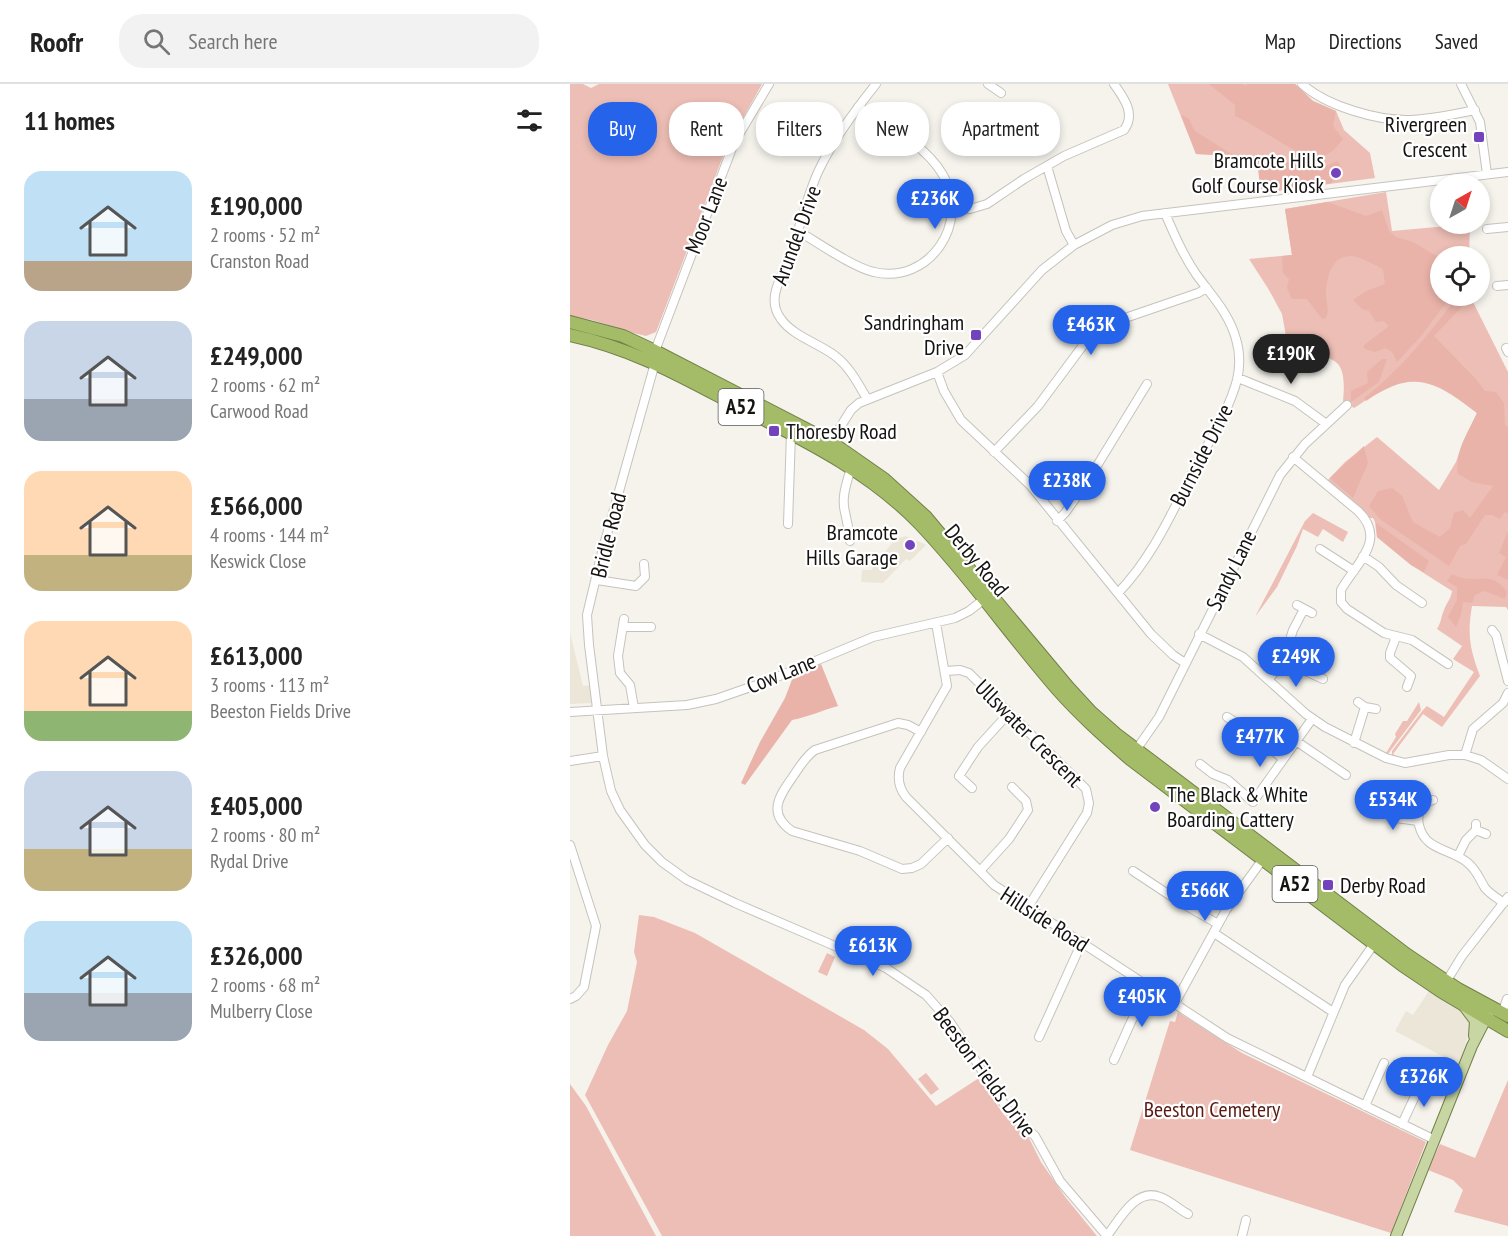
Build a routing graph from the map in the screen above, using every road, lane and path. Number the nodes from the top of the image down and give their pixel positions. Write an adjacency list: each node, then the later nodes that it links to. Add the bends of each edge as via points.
1 (769, 84): 27 (street, Moor Lane, via 734,144)
2 (876, 84): 8 (street, Arundel Drive)
3 (988, 84): 7 (street)
4 (1114, 84): 12 (street, via 1129,112 1124,130)
5 (1302, 84): 9 (street, via 1321,99 1387,117 1411,120)
6 (1461, 84): 9 (street)
7 (1001, 93)
8 (861, 102)
9 (1475, 110): 14 (street)
10 (855, 111): 20 (street, Arundel Drive, via 818,172)
11 (926, 156): 16 (street, via 947,182)
12 (1047, 166): 16 (street, via 987,204); 21 (street, via 1066,231)
13 (1508, 172): 14 (street)
14 (1487, 174)
15 (1430, 181): 17 (street)
16 (952, 210): 20 (street, via 950,229 938,250 920,265 898,273 866,270)
17 (1165, 213): 21 (street, via 1121,221); 24 (street, Burnside Drive, via 1187,260)
18 (1508, 227): 19 (street)
19 (1490, 229)
20 (798, 231): 31 (street, Arundel Drive, via 776,287 777,312 790,328 842,362)
21 (1074, 245): 28 (street, via 1042,270 975,346)
22 (1508, 285): 23 (street)
23 (1497, 286)
24 (1207, 288): 29 (street, Burnside Drive, via 1234,333); 36 (street, via 1128,317 1096,334 1075,355 1038,406)
25 (570, 322): 27 (highway, Derby Road / A52, via 623,336)
26 (570, 335): 27 (highway, Derby Road / A52)
27 (655, 357): 34 (highway, Derby Road / A52); 35 (highway, Derby Road / A52); 46 (street, Bridle Road)
28 (937, 372): 31 (street); 36 (street, via 957,415)
29 (1238, 378): 33 (street, via 1295,401); 47 (street, Burnside Drive, via 1222,417 1156,542)
30 (1147, 384): 39 (street, via 1087,482)
31 (867, 399): 35 (street, via 851,410)
32 (1347, 405): 33 (street, Sandy Lane)
33 (1325, 423): 37 (street, Sandy Lane)
34 (791, 433): 35 (highway, Derby Road / A52); 40 (street)
35 (828, 447): 38 (highway, Derby Road / A52); 75 (highway, Derby Road / A52, via 884,479 926,517 1068,687)
36 (994, 452): 39 (street, via 1030,485)
37 (1293, 457): 43 (street, via 1366,519 1371,537); 54 (street, Sandy Lane, via 1268,496)
38 (851, 468): 41 (street, via 844,498); 48 (highway, Derby Road / A52, via 920,524)
39 (1057, 520): 47 (street)
40 (788, 524)
41 (850, 541)
42 (1320, 549): 45 (street)
43 (1363, 556): 45 (street); 49 (street)
44 (644, 564): 46 (street, via 645,577 636,586)
45 (1354, 571): 55 (street, via 1341,591 1344,606 1383,633)
46 (597, 580): 67 (street, Bridle Road, via 587,626)
47 (1118, 593): 57 (street, via 1158,641)
48 (983, 600): 51 (street, Cow Lane, via 960,616); 92 (highway, Derby Road / A52, via 1059,691 1109,740)
49 (1422, 603)
50 (1304, 609): 56 (street)
51 (936, 623): 59 (street, Hillside Road); 65 (street, Cow Lane, via 873,637 716,699)
52 (651, 627): 65 (street, via 624,623 618,656 620,673 630,686)
53 (1497, 632): 62 (street)
54 (1199, 634): 57 (street, Sandy Lane); 61 (street, via 1239,655)
55 (1396, 637): 58 (street, via 1409,638); 63 (street, via 1390,658 1411,676)
56 (1284, 660): 60 (street); 61 (street)
57 (1185, 663): 75 (street, Sandy Lane, via 1159,717)
58 (1448, 664)
59 (946, 671): 69 (street, Ullswater Crescent, via 969,673); 72 (street, Hillside Road, via 947,690)
60 (1323, 679)
61 (1268, 680): 71 (street)
62 (1508, 680)
63 (1407, 687)
64 (1508, 693): 76 (street, via 1503,703 1473,729)
65 (634, 708): 67 (street, Cow Lane)
66 (1376, 709): 74 (street, via 1362,704)
67 (598, 710): 68 (street, Cow Lane); 77 (street, Beeston Fields Drive)
68 (570, 712)
69 (1009, 713): 84 (street, via 978,747 959,776); 96 (street, Ullswater Crescent, via 1082,784 1089,803 1084,818)
70 (1227, 717): 78 (street, via 1238,719)
71 (1312, 719): 73 (street); 74 (street)
72 (921, 732): 89 (street, Hillside Road, via 900,768 899,786); 89 (street, via 898,723 815,750 779,798 778,814 792,831 860,851 902,869 921,864)
73 (1296, 741): 78 (street); 81 (street)
74 (1354, 742): 76 (street, via 1405,763)
75 (1136, 750): 101 (highway, Derby Road / A52)
76 (1465, 755): 82 (street)
77 (603, 756): 79 (street); 121 (street, Beeston Fields Drive, via 611,790 628,823 652,852 680,876 886,968 926,995 950,1022 1008,1110 1035,1136 1068,1191)
78 (1283, 759): 80 (street, via 1252,805 1228,780 1213,774)
79 (570, 761)
80 (1206, 765)
81 (1347, 776)
82 (1508, 779)
83 (1012, 787): 93 (street, via 1026,801 1028,810 1009,839)
84 (972, 788)
85 (1425, 800): 87 (street)
86 (1389, 808): 87 (street, via 1401,819)
87 (1418, 821): 91 (street, via 1428,843)
88 (1486, 834): 91 (street, via 1476,827)
89 (948, 838): 93 (street, Hillside Road)
90 (570, 844): 103 (street, via 596,926 584,987)
91 (1458, 856): 95 (street, via 1469,863 1490,892)
92 (1263, 859): 97 (street); 100 (highway, Derby Road / A52)
93 (980, 871): 96 (street, Hillside Road)
94 (1133, 871): 97 (street)
95 (1506, 900): 101 (street)
96 (1028, 907): 99 (street, Hillside Road)
97 (1218, 924): 98 (street)
98 (1214, 933): 105 (street); 107 (street)
99 (1082, 942): 102 (street, Hillside Road); 110 (street)
100 (1374, 944): 106 (highway, Derby Road / A52); 107 (street, via 1345,985)
101 (1446, 982): 108 (highway, Derby Road / A52)
102 (1149, 987): 105 (street, Hillside Road); 112 (street)
103 (570, 999)
104 (1508, 999): 108 (street)
105 (1175, 1003): 114 (street, Hillside Road, via 1235,1042)
106 (1463, 1005): 108 (highway, Derby Road / A52); 111 (main road, via 1476,1025)
107 (1333, 1012): 114 (street)
108 (1497, 1014): 109 (highway, Derby Road / A52); 111 (main road)
109 (1508, 1030)
110 (1044, 1033)
111 (1472, 1046): 118 (main road)
112 (1114, 1060)
113 (1384, 1063): 116 (street)
114 (1307, 1077): 116 (street, Hillside Road)
115 (1418, 1085): 117 (street)
116 (1365, 1106): 117 (street, Hillside Road)
117 (1402, 1124): 118 (street, Hillside Road)
118 (1435, 1140): 123 (main road)
119 (1188, 1214): 121 (street, via 1177,1213 1159,1196 1144,1197 1129,1207)
120 (1246, 1220): 122 (street)
121 (1107, 1236)
122 (1242, 1236)
123 (1398, 1236)

